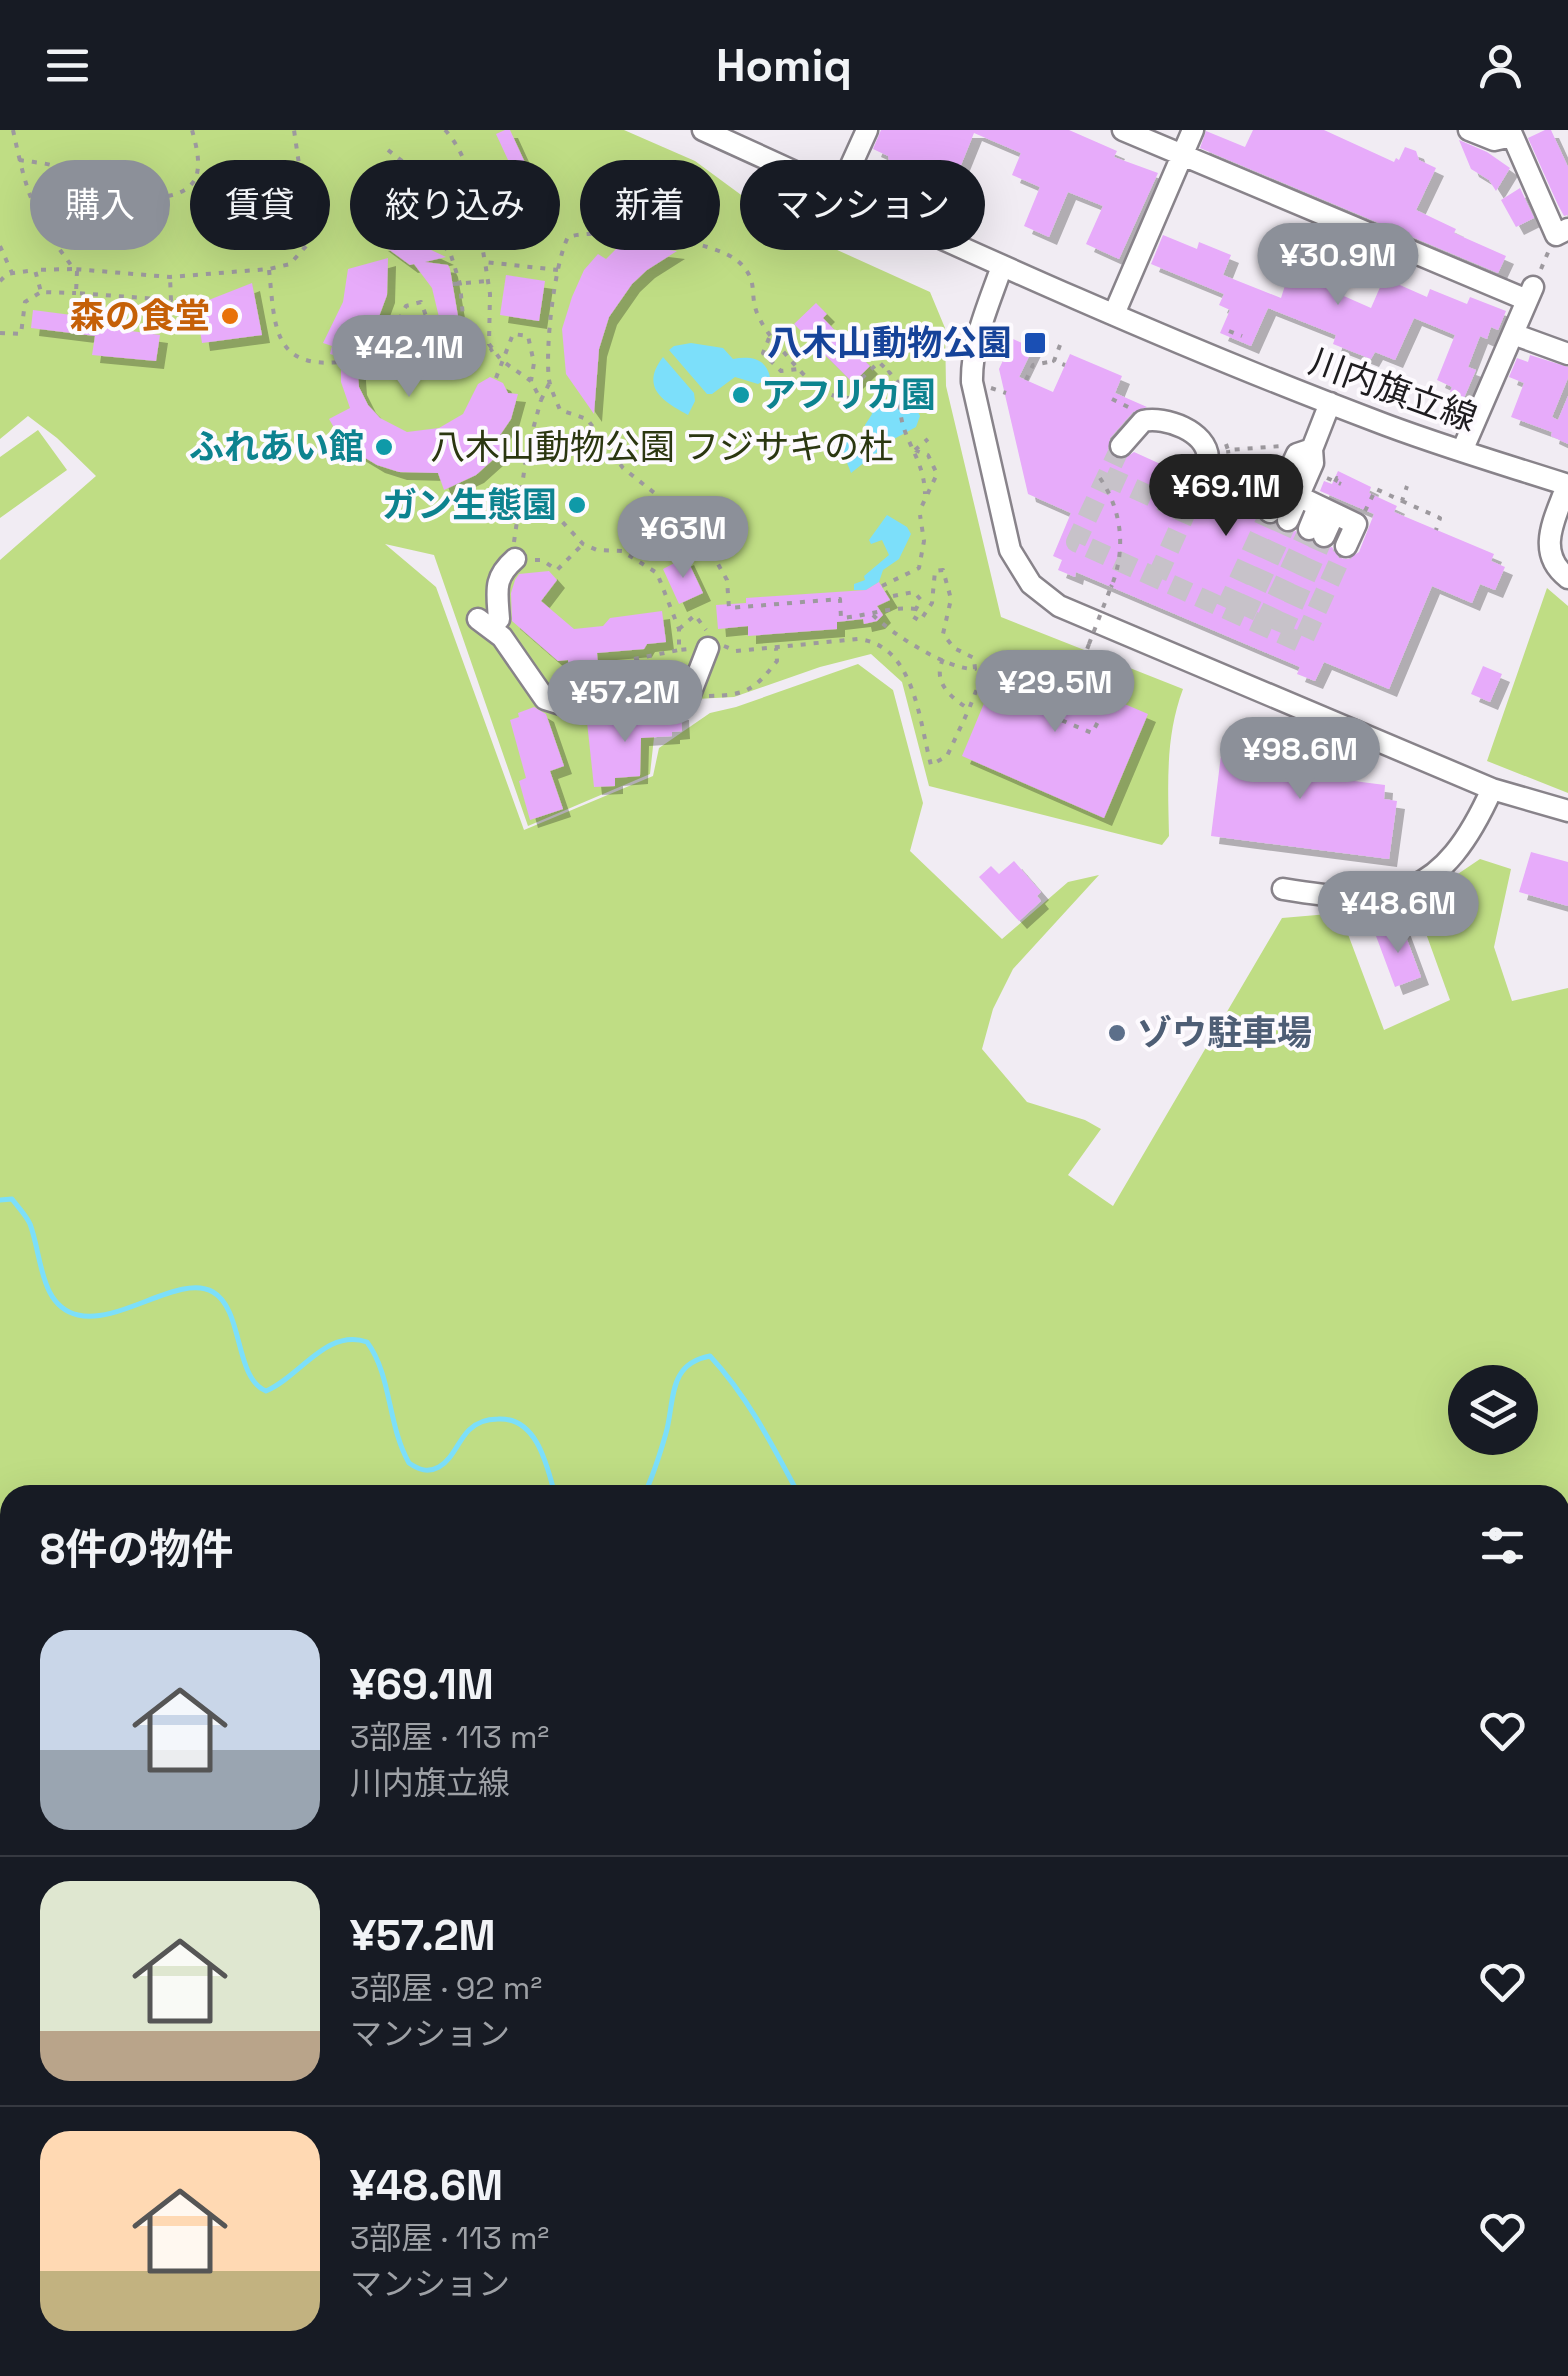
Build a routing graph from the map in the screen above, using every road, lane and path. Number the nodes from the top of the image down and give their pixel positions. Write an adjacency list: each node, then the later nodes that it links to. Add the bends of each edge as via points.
1 (13, 130): 13 (path)
2 (192, 130): 13 (path, via 196,177 178,194 136,199 58,167)
3 (294, 130): 26 (path, via 308,244 290,264)
4 (445, 130): 15 (path)
5 (704, 130): 16 (street, 川内旗立線)
6 (867, 130): 17 (street)
7 (1123, 130): 12 (street)
8 (1193, 130): 12 (street)
9 (1469, 130): 10 (street, via 1494,140)
10 (1511, 133): 18 (street)
11 (388, 150): 14 (path)
12 (1181, 154): 37 (street); 38 (street)
13 (19, 160): 25 (path, via 45,232)
14 (400, 160)
15 (466, 160)
16 (767, 160)
17 (853, 160)
18 (1562, 232): 37 (path)
19 (0, 246): 29 (path)
20 (448, 250): 34 (path)
21 (482, 250): 23 (path)
22 (966, 250): 24 (street, 川内旗立線)
23 (485, 262): 28 (path); 32 (path)
24 (1002, 266): 38 (street, 川内旗立線); 105 (street, via 974,350 972,382 1010,550 1031,584 1059,606)
25 (76, 269): 27 (path); 30 (path); 36 (path)
26 (269, 269): 30 (path); 51 (path, via 276,334 285,347 309,362)
27 (34, 270): 29 (path); 35 (path)
28 (558, 270): 43 (path, via 568,237 580,234 690,240 724,251 753,278 755,310); 58 (path)
29 (12, 274): 31 (path)
30 (170, 278): 36 (path, via 171,300)
31 (0, 281)
32 (488, 282): 34 (path); 46 (path)
33 (452, 284): 34 (path)
34 (460, 284): 39 (path)
35 (41, 292): 36 (path); 41 (path, via 25,302 22,334)
36 (76, 293)
37 (1530, 294): 42 (street)
38 (1114, 314): 61 (street, 川内旗立線)
39 (463, 317)
40 (1229, 331): 44 (path)
41 (0, 333)
42 (1513, 334): 47 (street); 66 (street)
43 (770, 336): 53 (path); 53 (path, via 763,353 781,371)
44 (1242, 336)
45 (1060, 345): 50 (path)
46 (493, 349): 48 (path, via 452,365 439,352 421,302 406,306 381,356); 49 (path)
47 (1568, 354)
48 (357, 360)
49 (501, 360): 55 (path); 57 (path); 57 (path, via 513,334 528,336)
50 (1054, 361): 52 (path); 56 (path, via 1033,365)
51 (340, 362)
52 (1065, 365)
53 (799, 369): 59 (path, via 828,394 844,397)
54 (889, 372): 59 (path); 59 (path, via 880,362 868,371 862,378); 64 (path, via 902,387 900,423)
55 (496, 378)
56 (1026, 380)
57 (532, 381): 60 (path)
58 (550, 384): 60 (path); 78 (path, via 560,410 587,419 622,468)
59 (871, 388)
60 (540, 400): 74 (path)
61 (1330, 403): 66 (street, 川内旗立線); 75 (street, via 1313,463)
62 (928, 438): 64 (path)
63 (1120, 446): 69 (street, via 1143,421 1166,421 1203,442 1208,462)
64 (915, 450): 77 (path); 77 (path, via 936,466 936,480)
65 (1228, 450): 73 (path)
66 (1462, 451): 71 (street, 川内旗立線)
67 (1100, 478): 102 (path, bridge, via 1116,511 1121,555 1078,673 1114,688)
68 (1328, 478): 70 (path)
69 (1200, 481)
70 (1340, 482)
71 (1568, 485): 88 (street, via 1547,543)
72 (1407, 486): 79 (path)
73 (1222, 491)
74 (520, 492): 85 (path, via 555,514); 87 (path)
75 (1289, 493): 80 (street); 82 (street)
76 (668, 494): 78 (path)
77 (925, 494): 89 (path, via 919,568)
78 (662, 499): 92 (path, via 677,529 724,570 729,608 840,600 841,618)
79 (1402, 500): 81 (path, via 1376,489); 83 (path, via 1440,518)
80 (1326, 510): 84 (street); 86 (street, via 1356,524)
81 (1365, 511)
82 (1279, 516)
83 (1436, 530)
84 (1316, 533)
85 (583, 544): 87 (path, via 556,570 542,560); 93 (path, via 622,550 657,574)
86 (1346, 546)
87 (515, 558): 101 (street, via 500,573 499,619 484,624 508,644 545,699 561,704)
88 (1568, 578)
89 (882, 586)
90 (888, 597): 91 (path, via 914,592 921,600)
91 (916, 609): 92 (path, via 895,606); 98 (path, via 912,616 923,620 939,568 951,599 944,634 977,666 970,670)
92 (873, 616): 98 (path)
93 (678, 628): 95 (path, via 696,615 711,637); 96 (path)
94 (776, 647): 95 (path); 101 (path, via 777,660 755,688); 103 (path, via 858,639 891,651 906,671 932,765 947,756)
95 (708, 648): 96 (path); 101 (street)
96 (680, 650): 97 (path)
97 (634, 659)
98 (943, 659): 103 (path, via 943,686)
99 (989, 691): 103 (path, via 978,686)
100 (1002, 696): 104 (path, via 1092,733)
101 (689, 697)
102 (1109, 698)
103 (969, 709)
104 (1100, 718)
105 (1492, 788): 106 (street); 107 (street, via 1461,849 1430,877 1368,898)
106 (1568, 812)
107 (1283, 890)

